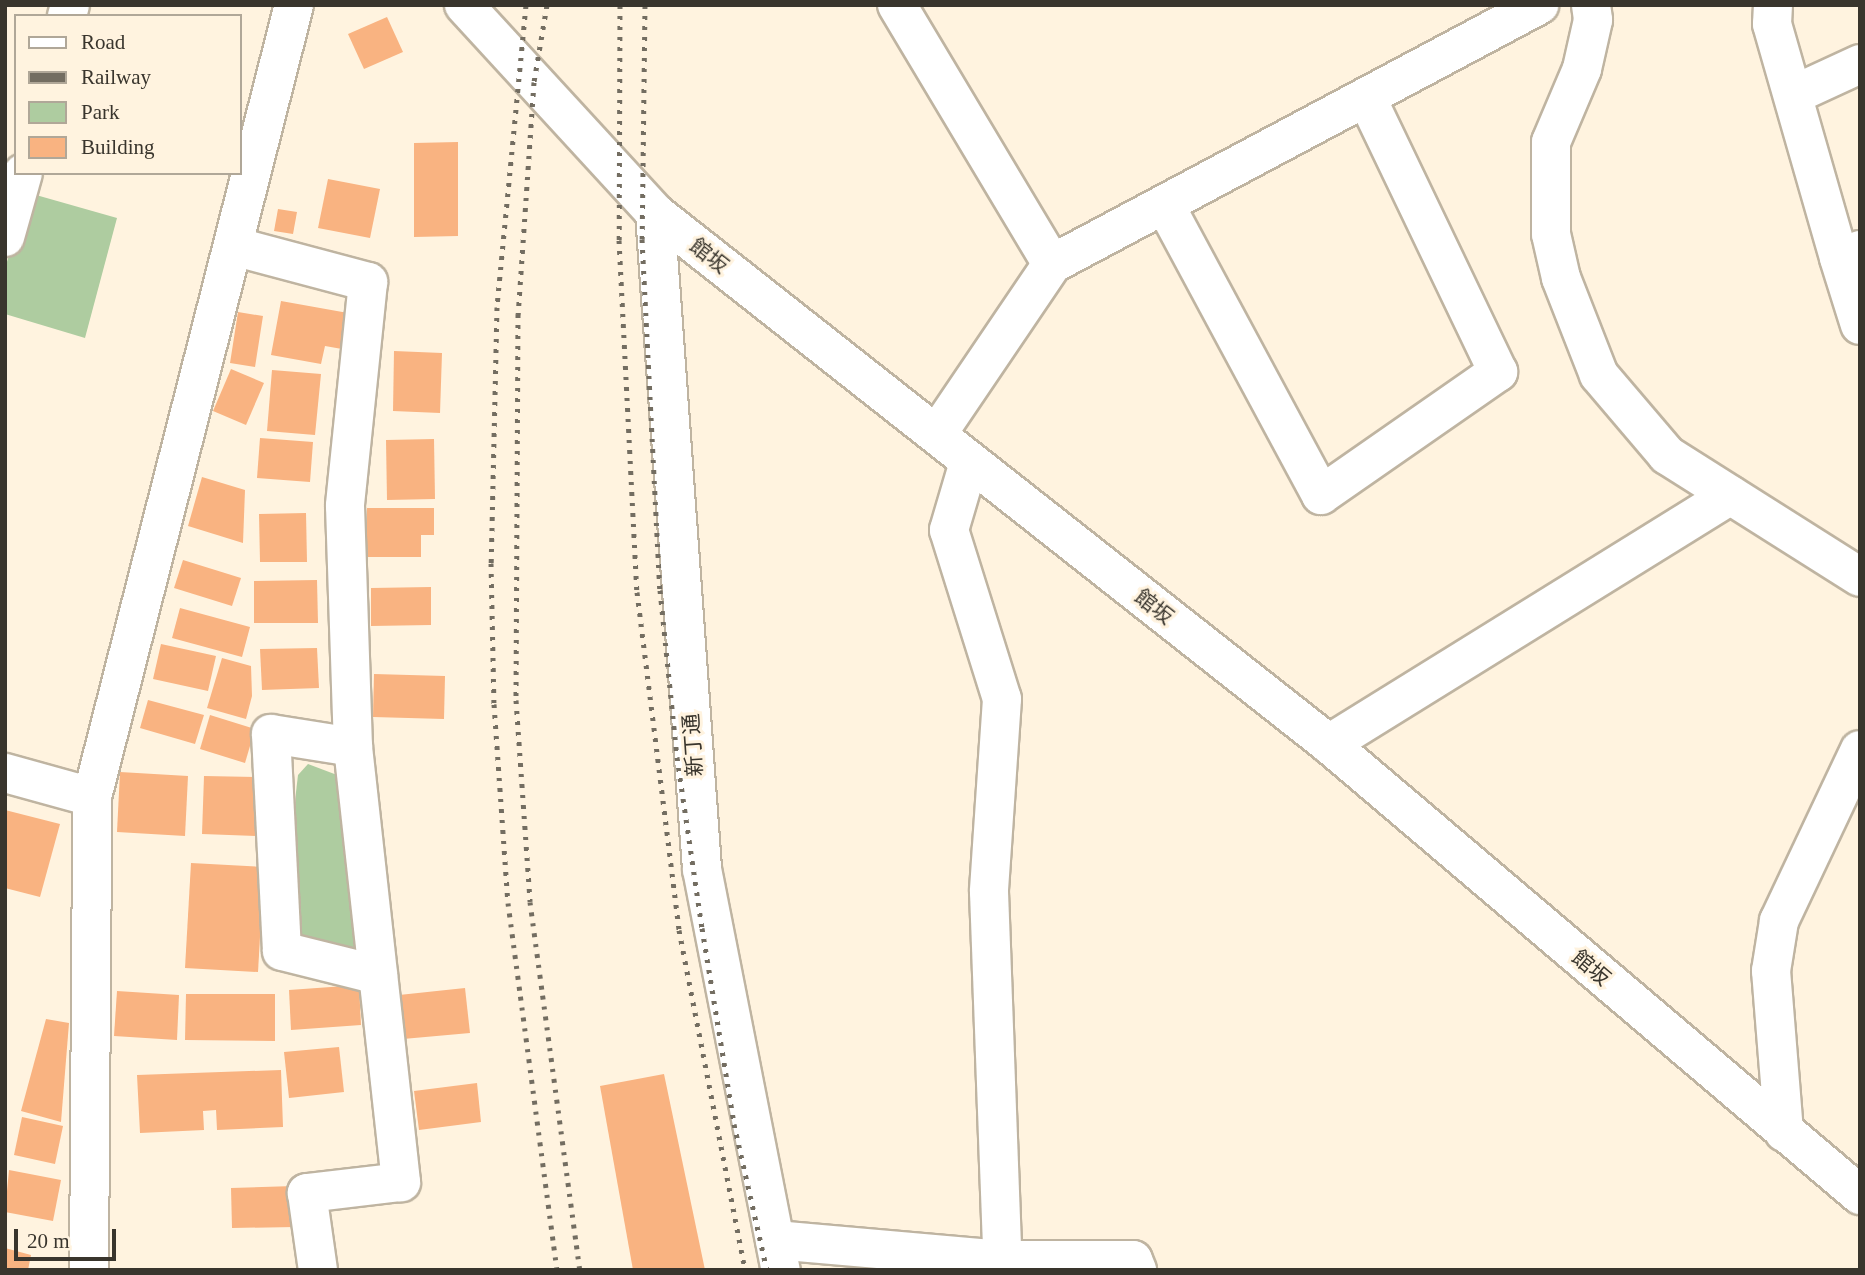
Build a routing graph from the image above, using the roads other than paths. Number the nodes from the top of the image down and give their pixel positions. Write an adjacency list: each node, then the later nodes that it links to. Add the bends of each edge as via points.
1 (294, 5): 14 (street)
2 (464, 5): 12 (street, 館坂)
3 (897, 5): 16 (street)
4 (1539, 5): 9 (street)
5 (1591, 5): 20 (street, via 1593,20 1582,69 1551,142 1551,234 1561,278 1599,375 1667,455)
6 (1773, 5): 8 (street, via 1772,24)
7 (1860, 64): 8 (street)
8 (1793, 95): 15 (street)
9 (1366, 97): 11 (street); 11 (street, via 1498,372 1321,495)
10 (22, 175): 13 (street)
11 (1166, 207): 16 (street)
12 (655, 214): 18 (street, 館坂); 30 (street, 新丁通, via 702,869)
13 (5, 237)
14 (233, 246): 23 (street, via 368,282 345,506); 26 (street)
15 (1849, 254): 17 (street)
16 (1052, 264): 18 (street)
17 (1860, 325)
18 (937, 434): 19 (street, 館坂)
19 (969, 461): 22 (street, 館坂); 31 (street, via 949,530 1002,699 989,892)
20 (1730, 495): 21 (street); 22 (street)
21 (1860, 577)
22 (1329, 744): 28 (street, 館坂)
23 (353, 747): 27 (street); 27 (street, via 271,734 282,951)
24 (1860, 750): 28 (street, via 1779,921 1771,971)
25 (5, 773): 26 (street)
26 (92, 797): 32 (street)
27 (378, 975): 33 (street, via 401,1182 307,1192)
28 (1784, 1132): 29 (street, 館坂)
29 (1860, 1195)
30 (778, 1255): 31 (street)
31 (1003, 1265): 34 (street, via 1133,1260)
32 (89, 1270)
33 (318, 1270)
34 (1137, 1270)

